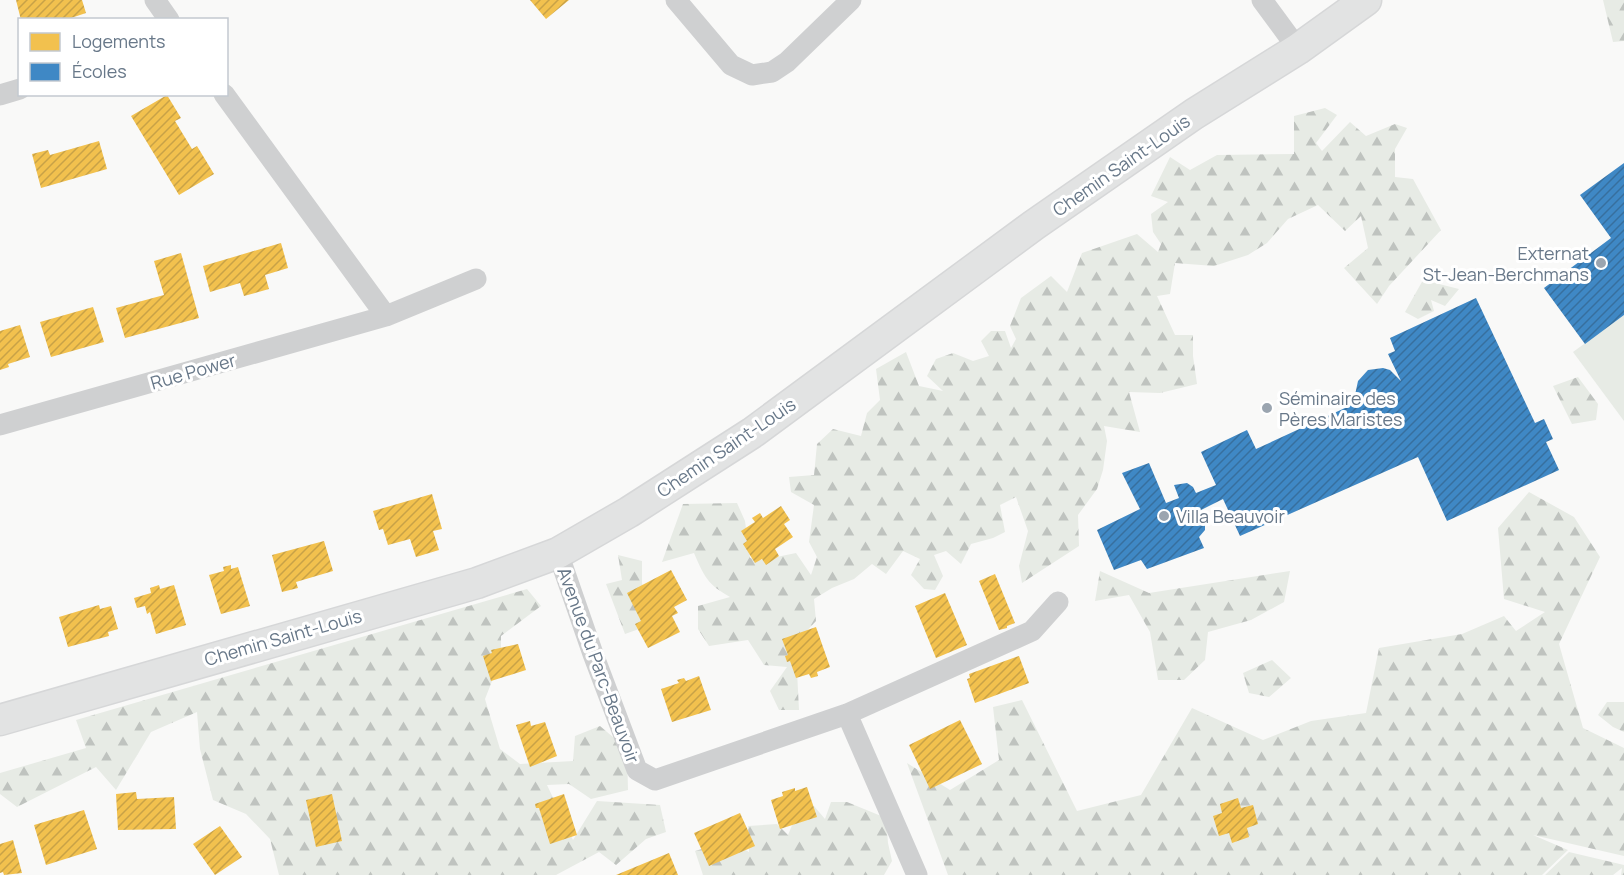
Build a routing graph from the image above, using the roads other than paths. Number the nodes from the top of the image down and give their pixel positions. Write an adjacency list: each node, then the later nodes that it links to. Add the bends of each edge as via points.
1 (155, 0): 6 (street)
2 (676, 0): 3 (street, via 731,64 752,75 771,72 788,62)
3 (851, 0)
4 (1262, 0): 7 (street)
5 (1366, 0): 7 (street, Chemin Saint-Louis)
6 (168, 18)
7 (1298, 49): 14 (street, Chemin Saint-Louis, via 1194,114 1034,225 752,434)
8 (18, 90): 9 (street)
9 (0, 95)
10 (225, 96): 12 (street)
11 (476, 279): 12 (street, Rue Power)
12 (386, 316): 13 (street, Rue Power)
13 (0, 425)
14 (558, 553): 16 (street, Avenue du Parc-Beauvoir, via 637,770 655,780); 17 (street, Chemin Saint-Louis, via 477,582)
15 (1058, 602): 16 (street, Avenue du Parc-Beauvoir, via 1032,631)
16 (847, 714): 18 (street)
17 (0, 720)
18 (917, 875)

